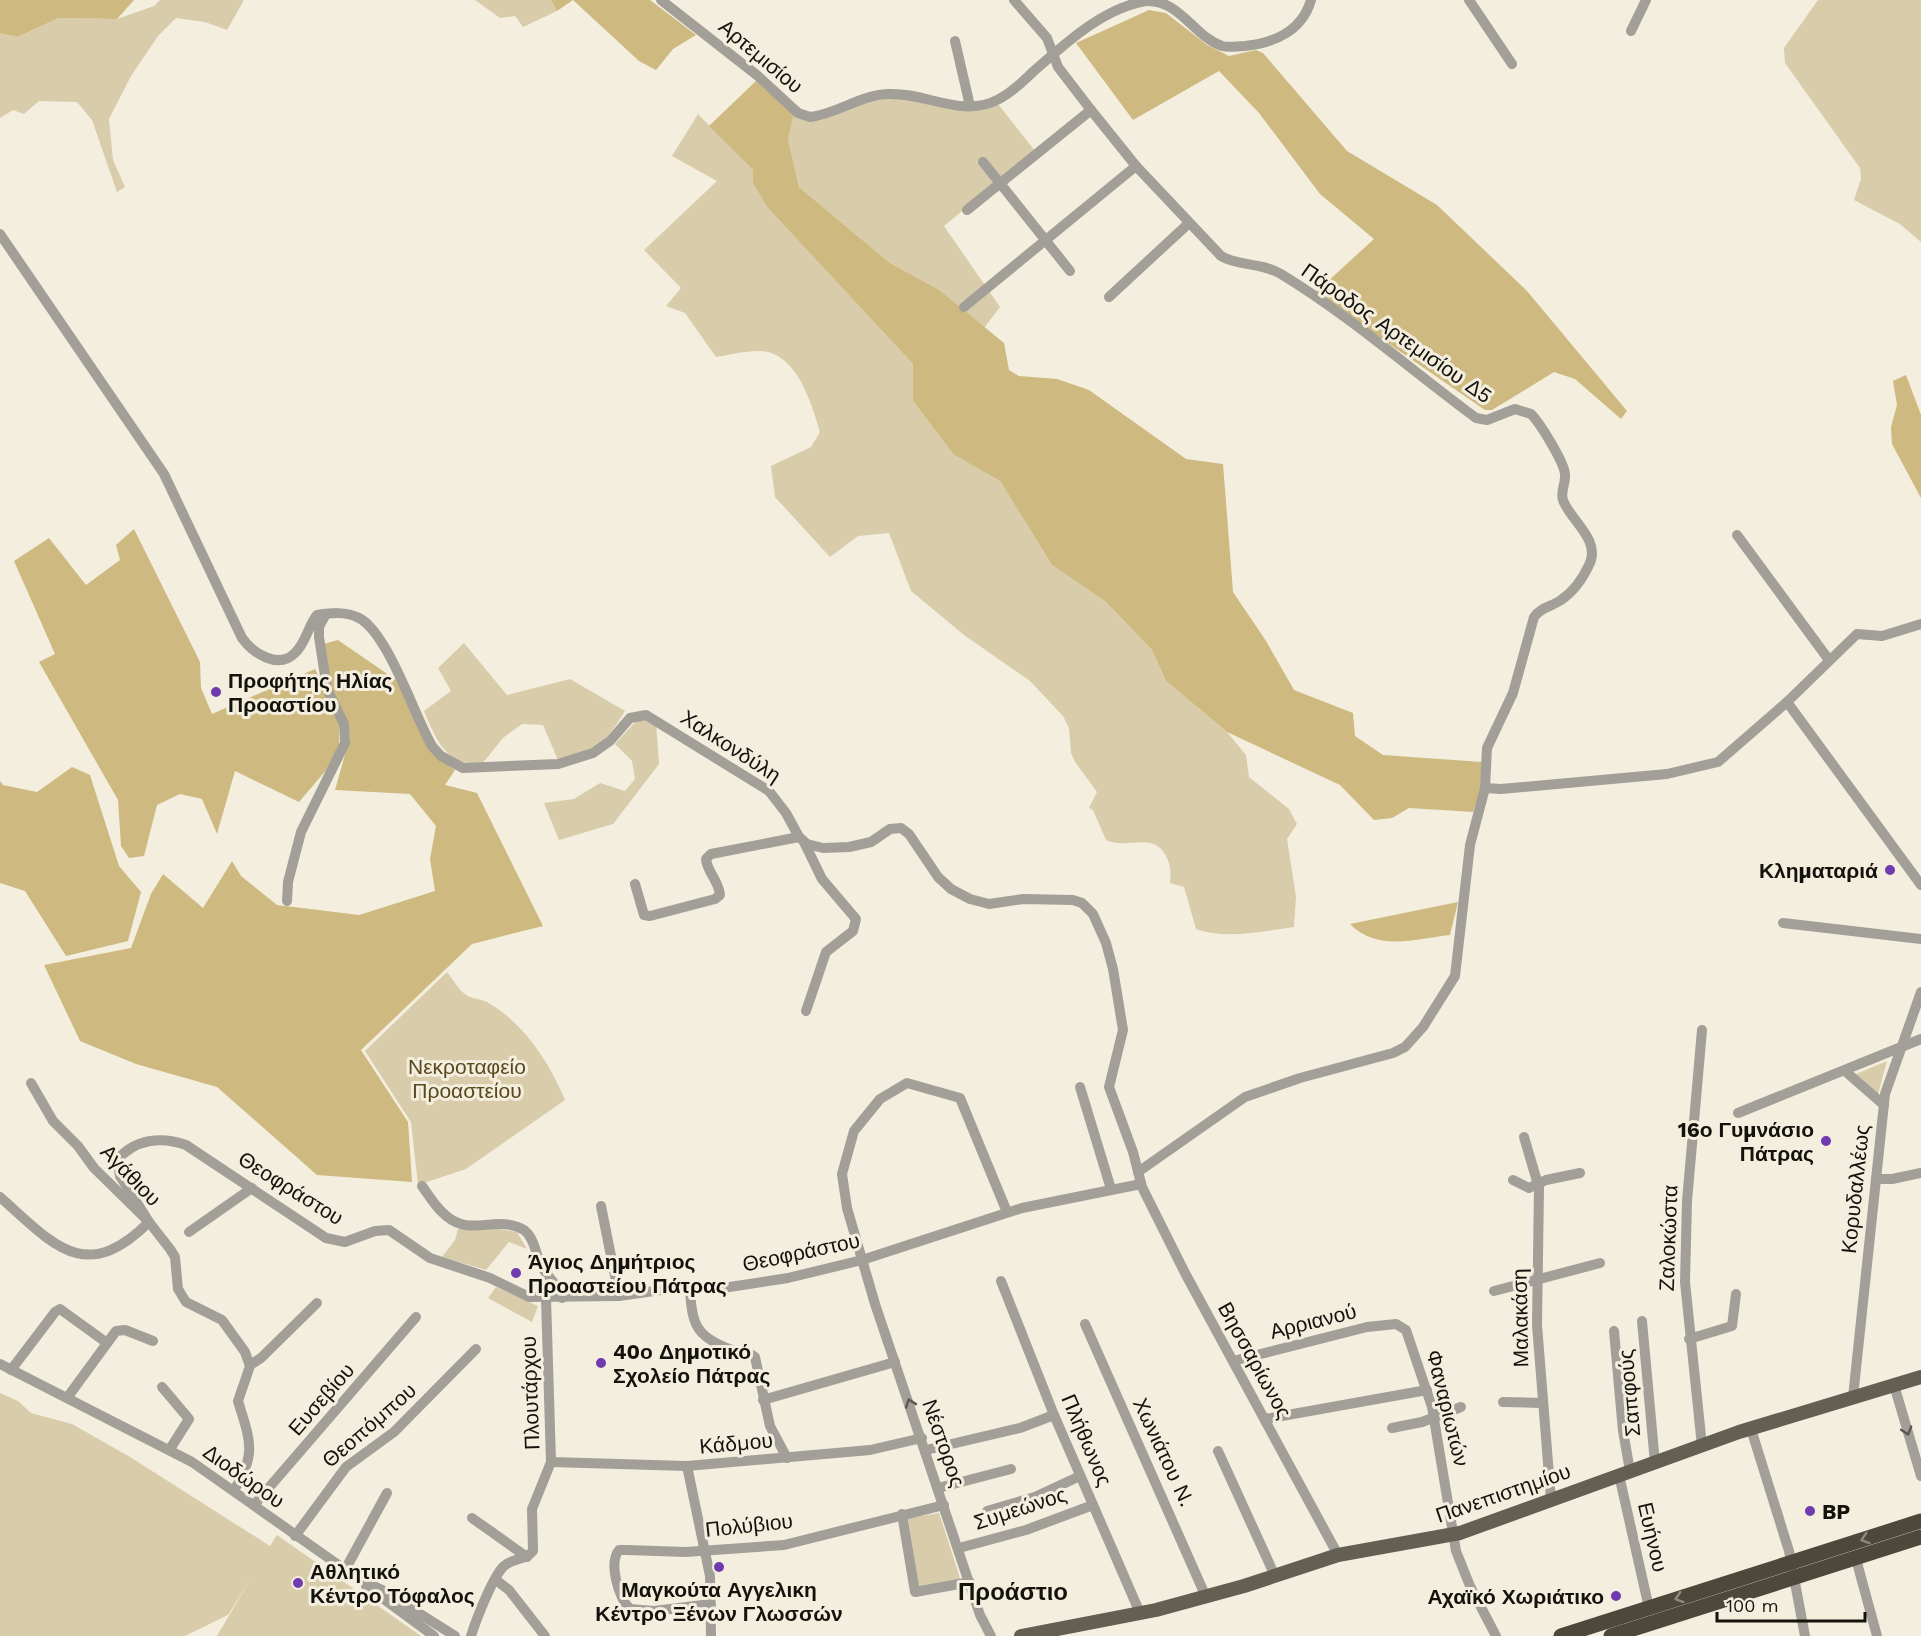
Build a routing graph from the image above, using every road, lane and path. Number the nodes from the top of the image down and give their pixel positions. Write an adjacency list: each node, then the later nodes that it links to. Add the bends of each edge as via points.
1 (661, 0): 10 (street, Αρτεμισίου, via 802,116 819,115 886,94)
2 (1014, 0): 8 (street, Πάροδος Αρτεμισίου Δ5, via 1047,38)
3 (1311, 0): 8 (street, Αρτεμισίου, via 1307,12 1290,31 1259,44 1232,47 1221,46 1174,7 1147,0 1114,12 1072,37)
4 (1469, 0): 9 (street)
5 (1646, 0): 6 (street)
6 (1631, 30)
7 (955, 41): 10 (street)
8 (1054, 53): 10 (street, Αρτεμισίου, via 999,100); 11 (street, Πάροδος Αρτεμισίου Δ5, via 1063,76)
9 (1512, 64)
10 (970, 106)
11 (1091, 110): 13 (street, Πάροδος Αρτεμισίου Δ5); 14 (street)
12 (983, 162): 14 (street)
13 (1136, 166): 16 (street, Πάροδος Αρτεμισίου Δ5); 18 (street)
14 (1001, 184): 15 (street); 18 (street)
15 (967, 210)
16 (1188, 224): 20 (street); 27 (street, Πάροδος Αρτεμισίου Δ5, via 1225,258 1272,269 1326,304 1476,418 1487,420 1515,409 1531,414 1563,464 1563,503 1580,523 1592,558 1569,593 1534,617 1513,693 1488,743)
17 (0, 234): 23 (street, via 164,474 242,638 256,653 286,659 300,647 317,615)
18 (1045, 240): 19 (street); 21 (street)
19 (1070, 271)
20 (1109, 297)
21 (964, 307)
22 (1737, 535): 25 (street)
23 (326, 614): 28 (street, Χαλκονδύλη, via 360,618 370,628 386,650 429,740 452,763 463,768 571,762 604,747 630,718 646,715 769,791); 31 (street, via 319,627 319,638 327,689 344,724 345,743 301,832)
24 (1921, 624): 25 (street, via 1882,636 1857,634)
25 (1829, 660): 26 (street)
26 (1787, 702): 27 (street, via 1718,762 1667,774); 30 (street)
27 (1485, 788): 45 (street, Πάροδος Αρτεμισίου Δ5, via 1471,838 1455,975 1414,1038 1393,1053 1245,1097)
28 (802, 840): 29 (street, via 711,854 706,865 719,888 720,895 715,899 644,915); 35 (street, Χαλκονδύλη, via 822,879 856,919 853,931 826,952); 45 (street, via 823,848 849,847 901,828 945,885 970,899 989,904 1070,899 1086,906 1100,928 1114,976 1124,1033 1109,1087)
29 (635, 884)
30 (1921, 885)
31 (287, 901)
32 (1783, 923): 33 (street)
33 (1921, 939)
34 (1921, 992): 38 (street, Κορυδαλλέως)
35 (806, 1011)
36 (1702, 1030): 76 (street, Ζαλοκώστα, via 1686,1212 1684,1282)
37 (1921, 1038): 38 (street)
38 (1900, 1048): 39 (street); 42 (street, Κορυδαλλέως)
39 (1845, 1071): 42 (street); 43 (street)
40 (31, 1083): 58 (street, Αγάθιου, via 53,1121)
41 (1080, 1087): 54 (street)
42 (1884, 1105): 48 (street, Κορυδαλλέως)
43 (1738, 1113)
44 (1524, 1137): 50 (street, Μαλακάση)
45 (1138, 1172): 51 (street)
46 (1580, 1173): 50 (street)
47 (1921, 1173): 48 (street)
48 (1876, 1179): 89 (street, Κορυδαλλέως)
49 (1513, 1180): 50 (street, via 1529,1188)
50 (1538, 1183): 62 (street, Μαλακάση)
51 (1141, 1184): 54 (street, Θεοφράστου); 80 (street, Βησσαρίωνος)
52 (422, 1186): 69 (street, via 440,1209 459,1224 492,1223 524,1230)
53 (252, 1188): 58 (street, Θεοφράστου, via 186,1145 173,1140 143,1142 124,1151 117,1161 120,1176); 59 (street); 68 (street, Θεοφράστου, via 332,1240 345,1242 389,1230 441,1263 490,1278 529,1297)
54 (1111, 1189): 57 (street, Θεοφράστου)
55 (0, 1197): 58 (street, via 58,1248 79,1254 117,1248)
56 (601, 1206): 67 (street)
57 (1007, 1212): 60 (street, Θεοφράστου); 60 (street, Νέστορος, via 963,1100 907,1083 880,1099 854,1131 842,1174)
58 (149, 1222): 83 (street, Αγάθιου, via 175,1257 178,1289 186,1302 224,1322)
59 (189, 1232)
60 (862, 1260): 64 (street, Θεοφράστου, via 788,1278); 81 (street, Νέστορος)
61 (1600, 1263): 62 (street)
62 (1537, 1280): 65 (street); 93 (street, Μαλακάση)
63 (1001, 1281): 95 (street, Πλήθωνος)
64 (690, 1289): 67 (street, Θεοφράστου); 91 (street, via 697,1328 722,1346 754,1357)
65 (1494, 1291)
66 (1737, 1294): 76 (street, via 1732,1326)
67 (619, 1296): 69 (street, Θεοφράστου)
68 (546, 1298): 69 (street, Θεοφράστου); 106 (street, Πλουτάρχου)
69 (562, 1298)
70 (317, 1303): 83 (street)
71 (416, 1317): 117 (street, Ευσεβίου)
72 (1642, 1321): 107 (street, Σαπφούς)
73 (1085, 1324): 139 (street, Χωνιάτου Ν.)
74 (1402, 1327): 80 (street, Αρριανού, via 1385,1324 1353,1329); 88 (street, Φαναριωτών, via 1408,1333)
75 (1614, 1331): 110 (street, Ευήνου)
76 (1689, 1339): 101 (street, Ζαλοκώστα)
77 (153, 1341): 78 (street, via 120,1329)
78 (107, 1342): 84 (street, via 60,1309); 90 (street)
79 (476, 1349): 125 (street, Θεοπόμπου, via 394,1432 346,1467)
80 (1233, 1361): 97 (street, Βησσαρίωνος)
81 (896, 1362): 91 (street); 100 (street, Νέστορος, one-way to 81)
82 (0, 1364): 84 (street, Διοδώρου)
83 (250, 1365): 114 (street, via 238,1399 249,1429 249,1452)
84 (11, 1370): 90 (street, Διοδώρου)
85 (1921, 1377): 86 (main road, Πανεπιστημίου)
86 (1894, 1385): 89 (main road, Πανεπιστημίου); 112 (street, one-way to 112)
87 (162, 1387): 102 (street, via 189,1419)
88 (1427, 1390): 96 (street, Φαναριωτών); 97 (street)
89 (1853, 1397): 99 (main road, Πανεπιστημίου)
90 (67, 1398): 102 (street, Διοδώρου)
91 (763, 1400): 105 (street, via 770,1426)
92 (1503, 1401): 93 (street)
93 (1543, 1403): 116 (street, Μαλακάση)
94 (1461, 1407): 96 (street)
95 (1054, 1415): 103 (street, via 1020,1428); 111 (street, Πλήθωνος)
96 (1434, 1417): 98 (street); 124 (street, Φαναριωτών)
97 (1265, 1419): 129 (street, Βησσαρίωνος)
98 (1392, 1428)
99 (1751, 1429): 101 (main road, Πανεπιστημίου); 132 (street)
100 (922, 1438): 103 (street, Νέστορος); 105 (street, Κάδμου, via 870,1450)
101 (1702, 1446): 107 (main road, Πανεπιστημίου)
102 (170, 1449): 114 (street, Διοδώρου)
103 (926, 1450): 113 (street, Νέστορος)
104 (1218, 1451): 134 (street)
105 (787, 1458): 108 (street, Κάδμου)
106 (551, 1462): 108 (street, Κάδμου); 130 (street, Πλουτάρχου, via 533,1505 534,1548)
107 (1655, 1463): 110 (main road, Πανεπιστημίου)
108 (687, 1466): 128 (street)
109 (1011, 1469): 113 (street)
110 (1624, 1473): 116 (main road, Πανεπιστημίου); 141 (street, Ευήνου)
111 (1080, 1476): 119 (street, Πλήθωνος); 120 (street, via 1035,1497)
112 (1921, 1476)
113 (938, 1488): 118 (street, Νέστορος)
114 (234, 1490): 117 (street, Διοδώρου)
115 (387, 1493): 133 (street)
116 (1551, 1500): 124 (main road, Πανεπιστημίου)
117 (254, 1505): 125 (street, Διοδώρου)
118 (944, 1505): 121 (street, Πολύβιου); 127 (street, Νέστορος)
119 (1093, 1505): 127 (street, Συμεώνος, via 1026,1530); 142 (street, Πλήθωνος)
120 (987, 1511)
121 (902, 1514): 128 (street, Πολύβιου, via 784,1545); 138 (street, via 915,1592)
122 (472, 1518): 130 (street)
123 (1921, 1521): 132 (highway, one-way to 132)
124 (1453, 1534): 129 (main road, Πανεπιστημίου); 150 (street, Φαναριωτών, via 1460,1562)
125 (295, 1536): 133 (street, Διοδώρου)
126 (1921, 1537): 131 (highway)
127 (959, 1548): 138 (street, Νέστορος)
128 (704, 1549): 140 (street); 140 (street, Πολύβιου, via 619,1550 614,1564 630,1609 654,1611)
129 (1338, 1554): 134 (main road, Πανεπιστημίου)
130 (527, 1557): 137 (street, via 507,1564)
131 (1856, 1559): 136 (highway); 154 (street)
132 (1792, 1562): 136 (street); 141 (highway, one-way to 141)
133 (345, 1570): 135 (street, Διοδώρου)
134 (1275, 1576): 139 (main road, Πανεπιστημίου)
135 (357, 1578): 143 (street); 144 (street, Διοδώρου)
136 (1795, 1578): 152 (highway); 153 (street)
137 (496, 1580): 145 (street); 146 (street)
138 (970, 1582): 148 (street, Νέστορος)
139 (1206, 1597): 142 (main road, Πανεπιστημίου)
140 (711, 1604): 147 (street)
141 (1649, 1608): 151 (highway)
142 (1140, 1613): 149 (main road, Πανεπιστημίου)
143 (434, 1636)
144 (455, 1636)
145 (471, 1636)
146 (544, 1636)
147 (711, 1636)
148 (991, 1636)
149 (1021, 1636)
150 (1496, 1636)
151 (1561, 1636)
152 (1611, 1636)
153 (1805, 1636)
154 (1877, 1636)

